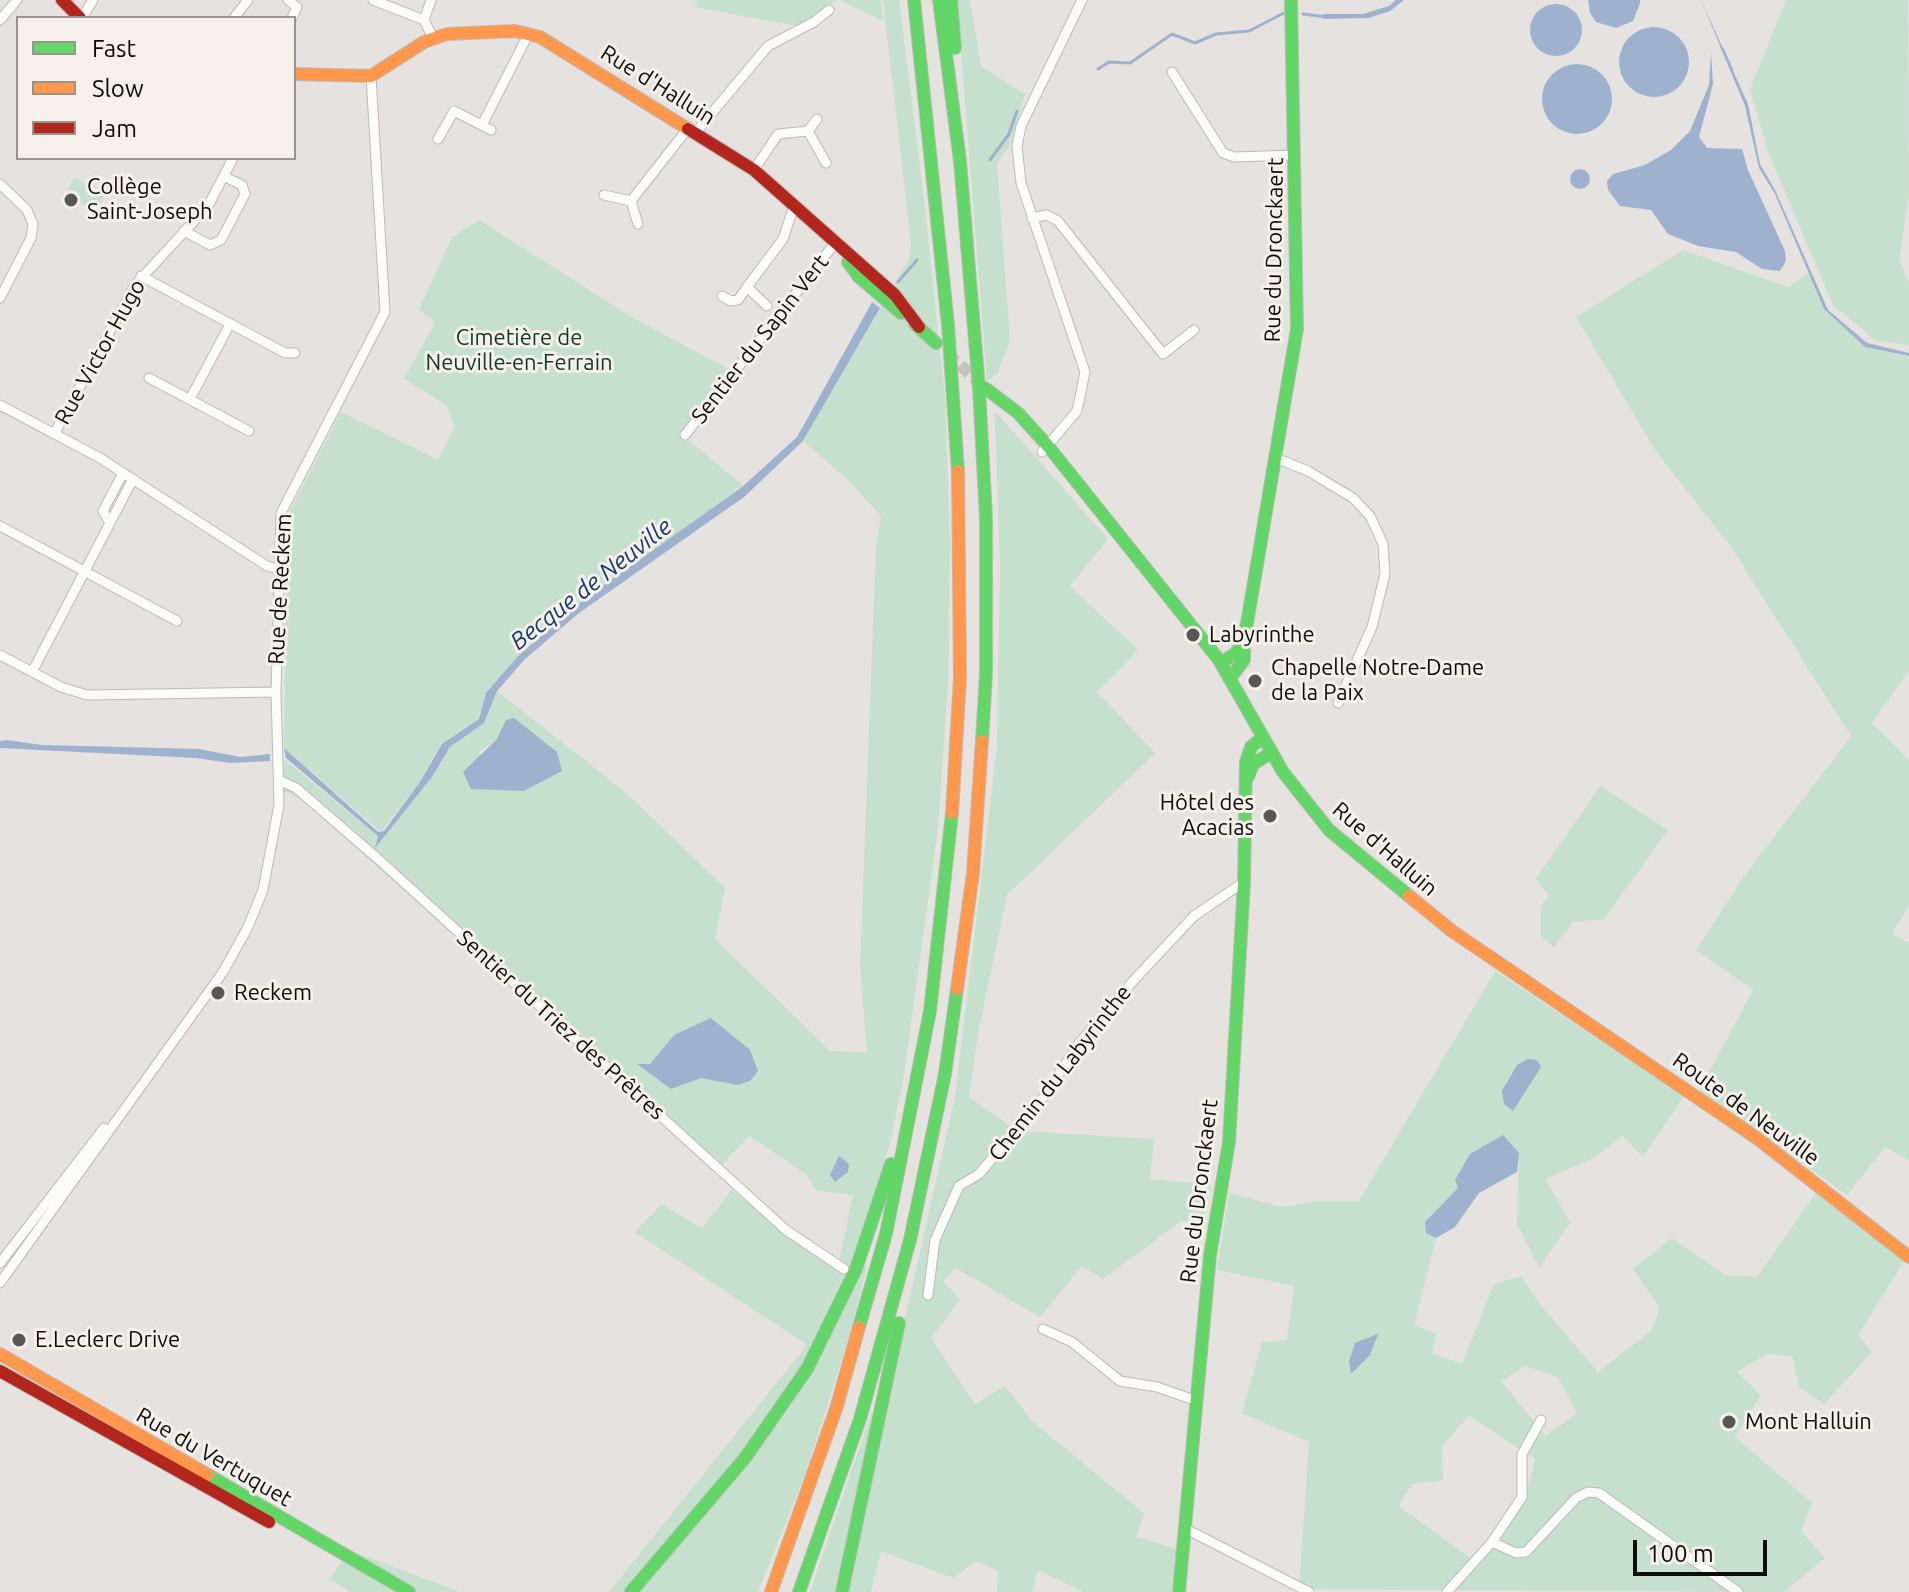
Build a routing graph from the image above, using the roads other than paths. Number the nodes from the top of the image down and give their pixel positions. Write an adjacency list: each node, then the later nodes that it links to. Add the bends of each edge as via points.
1 (17, 0): 16 (street)
2 (62, 0): 14 (main road)
3 (248, 0): 15 (street)
4 (288, 0): 12 (street)
5 (373, 0): 17 (street)
6 (431, 0): 17 (street)
7 (914, 0): 78 (main road, via 948,325 961,546 954,794)
8 (939, 0): 29 (main road)
9 (951, 0): 29 (main road, via 964,147)
10 (1082, 0): 37 (street, via 1019,133 1019,177)
11 (1291, 0): 27 (main road, Rue du Dronckaert)
12 (300, 4)
13 (829, 10): 24 (street, via 768,46)
14 (79, 16)
15 (236, 16)
16 (0, 20)
17 (424, 20): 19 (street)
18 (529, 33): 19 (main road, Rue d'Halluin); 24 (main road, Rue d'Halluin, via 563,48); 26 (street, via 486,128 454,111)
19 (433, 38): 22 (main road)
20 (1172, 72): 27 (street, via 1223,153)
21 (296, 74): 22 (main road)
22 (371, 76): 62 (street, Rue de Reckem, via 385,312 285,502)
23 (817, 119): 25 (street)
24 (692, 130): 31 (main road, Rue d'Halluin); 35 (street)
25 (808, 131): 30 (street); 31 (street, via 778,134)
26 (438, 139)
27 (1295, 155): 57 (main road, Rue du Dronckaert, via 1297,320)
28 (232, 160): 32 (street, Rue Victor Hugo)
29 (960, 161): 79 (main road, via 979,388 987,625 979,805)
30 (826, 163)
31 (754, 170): 36 (main road, Rue d'Halluin)
32 (225, 177): 39 (street, Rue Victor Hugo); 39 (street, via 242,185 245,194 221,240 210,245)
33 (0, 184): 44 (street, via 27,210 33,231)
34 (604, 195): 35 (street)
35 (631, 201): 38 (street)
36 (794, 206): 40 (main road, Rue d'Halluin); 42 (street, via 783,239)
37 (1032, 218): 47 (street, via 1056,218 1163,354); 56 (street, via 1085,372 1077,411)
38 (638, 224)
39 (184, 231): 41 (street, Rue Victor Hugo)
40 (835, 243): 48 (main road, Rue d'Halluin, via 895,295); 55 (street, Sentier du Sapin Vert)
41 (141, 276): 46 (street); 54 (street, Rue Victor Hugo)
42 (747, 287): 43 (street, via 738,300); 45 (street)
43 (722, 296)
44 (0, 298)
45 (767, 306)
46 (230, 324): 49 (street, via 285,353); 51 (street)
47 (1194, 330)
48 (936, 343)
49 (295, 353)
50 (149, 378): 51 (street)
51 (190, 399): 53 (street)
52 (0, 405): 54 (street)
53 (249, 431)
54 (54, 434): 58 (street)
55 (685, 435)
56 (1045, 449): 56 (main road, Rue d'Halluin, via 1018,413 985,388); 67 (main road, Rue d'Halluin)
57 (1276, 458): 65 (main road, Rue du Dronckaert); 71 (street, via 1353,498 1370,516 1383,544 1385,574 1372,627)
58 (123, 473): 59 (street); 60 (street, via 103,511)
59 (133, 479): 60 (street); 62 (street)
60 (110, 523): 63 (street)
61 (0, 526): 63 (street)
62 (278, 569): 70 (street, Rue de Reckem)
63 (85, 572): 64 (street); 68 (street)
64 (177, 621)
65 (1244, 641): 67 (main road); 69 (main road, Rue du Dronckaert, via 1243,664)
66 (0, 655): 68 (street)
67 (1221, 663): 69 (main road, Rue d'Halluin)
68 (32, 672): 70 (street, via 67,690 95,695)
69 (1231, 677): 72 (main road, Rue d'Halluin)
70 (276, 692): 74 (street, Rue de Reckem)
71 (1338, 703)
72 (1262, 738): 73 (main road, Rue d'Halluin); 75 (main road, Rue du Dronckaert, via 1247,755)
73 (1271, 753): 75 (main road, via 1253,764); 77 (main road, Rue d'Halluin, via 1309,809 1355,854 1452,931)
74 (279, 780): 80 (street, Rue de Reckem, via 272,857 247,929 223,972); 83 (street, Sentier du Triez des Prêtres, via 296,788 377,858 786,1230)
75 (1246, 785): 76 (main road, Rue du Dronckaert)
76 (1244, 882): 85 (street, Chemin du Labyrinthe, via 1194,916 1080,1042 1040,1102 979,1174 959,1186 935,1240); 89 (main road, Rue du Dronckaert, via 1229,1142 1213,1235)
77 (1556, 1001): 81 (main road, Route de Neuville, via 1758,1139)
78 (930, 1011): 95 (main road, via 878,1208 826,1334 755,1445); 96 (main road, via 867,1307)
79 (952, 1029): 97 (main road, via 919,1206 885,1338); 98 (main road, via 939,1143)
80 (137, 1088): 82 (street, Rue de Reckem); 84 (street, Rue de Reckem)
81 (1909, 1257)
82 (0, 1263)
83 (844, 1269)
84 (0, 1283)
85 (928, 1295)
86 (1043, 1329): 89 (street, via 1072,1342 1120,1381)
87 (0, 1354): 94 (main road, Rue du Vertuquet)
88 (0, 1371): 93 (main road, Rue du Vertuquet)
89 (1197, 1401): 91 (main road, Rue du Dronckaert)
90 (1541, 1420): 92 (street, via 1522,1454 1522,1497)
91 (1184, 1528): 99 (main road, Rue du Dronckaert); 100 (street)
92 (1492, 1542): 101 (street); 102 (street, via 1526,1552 1576,1498 1599,1493)
93 (392, 1592)
94 (409, 1592)
95 (631, 1592)
96 (771, 1592)
97 (799, 1592)
98 (842, 1592)
99 (1176, 1592)
100 (1309, 1592)
101 (1447, 1592)
102 (1738, 1592)

